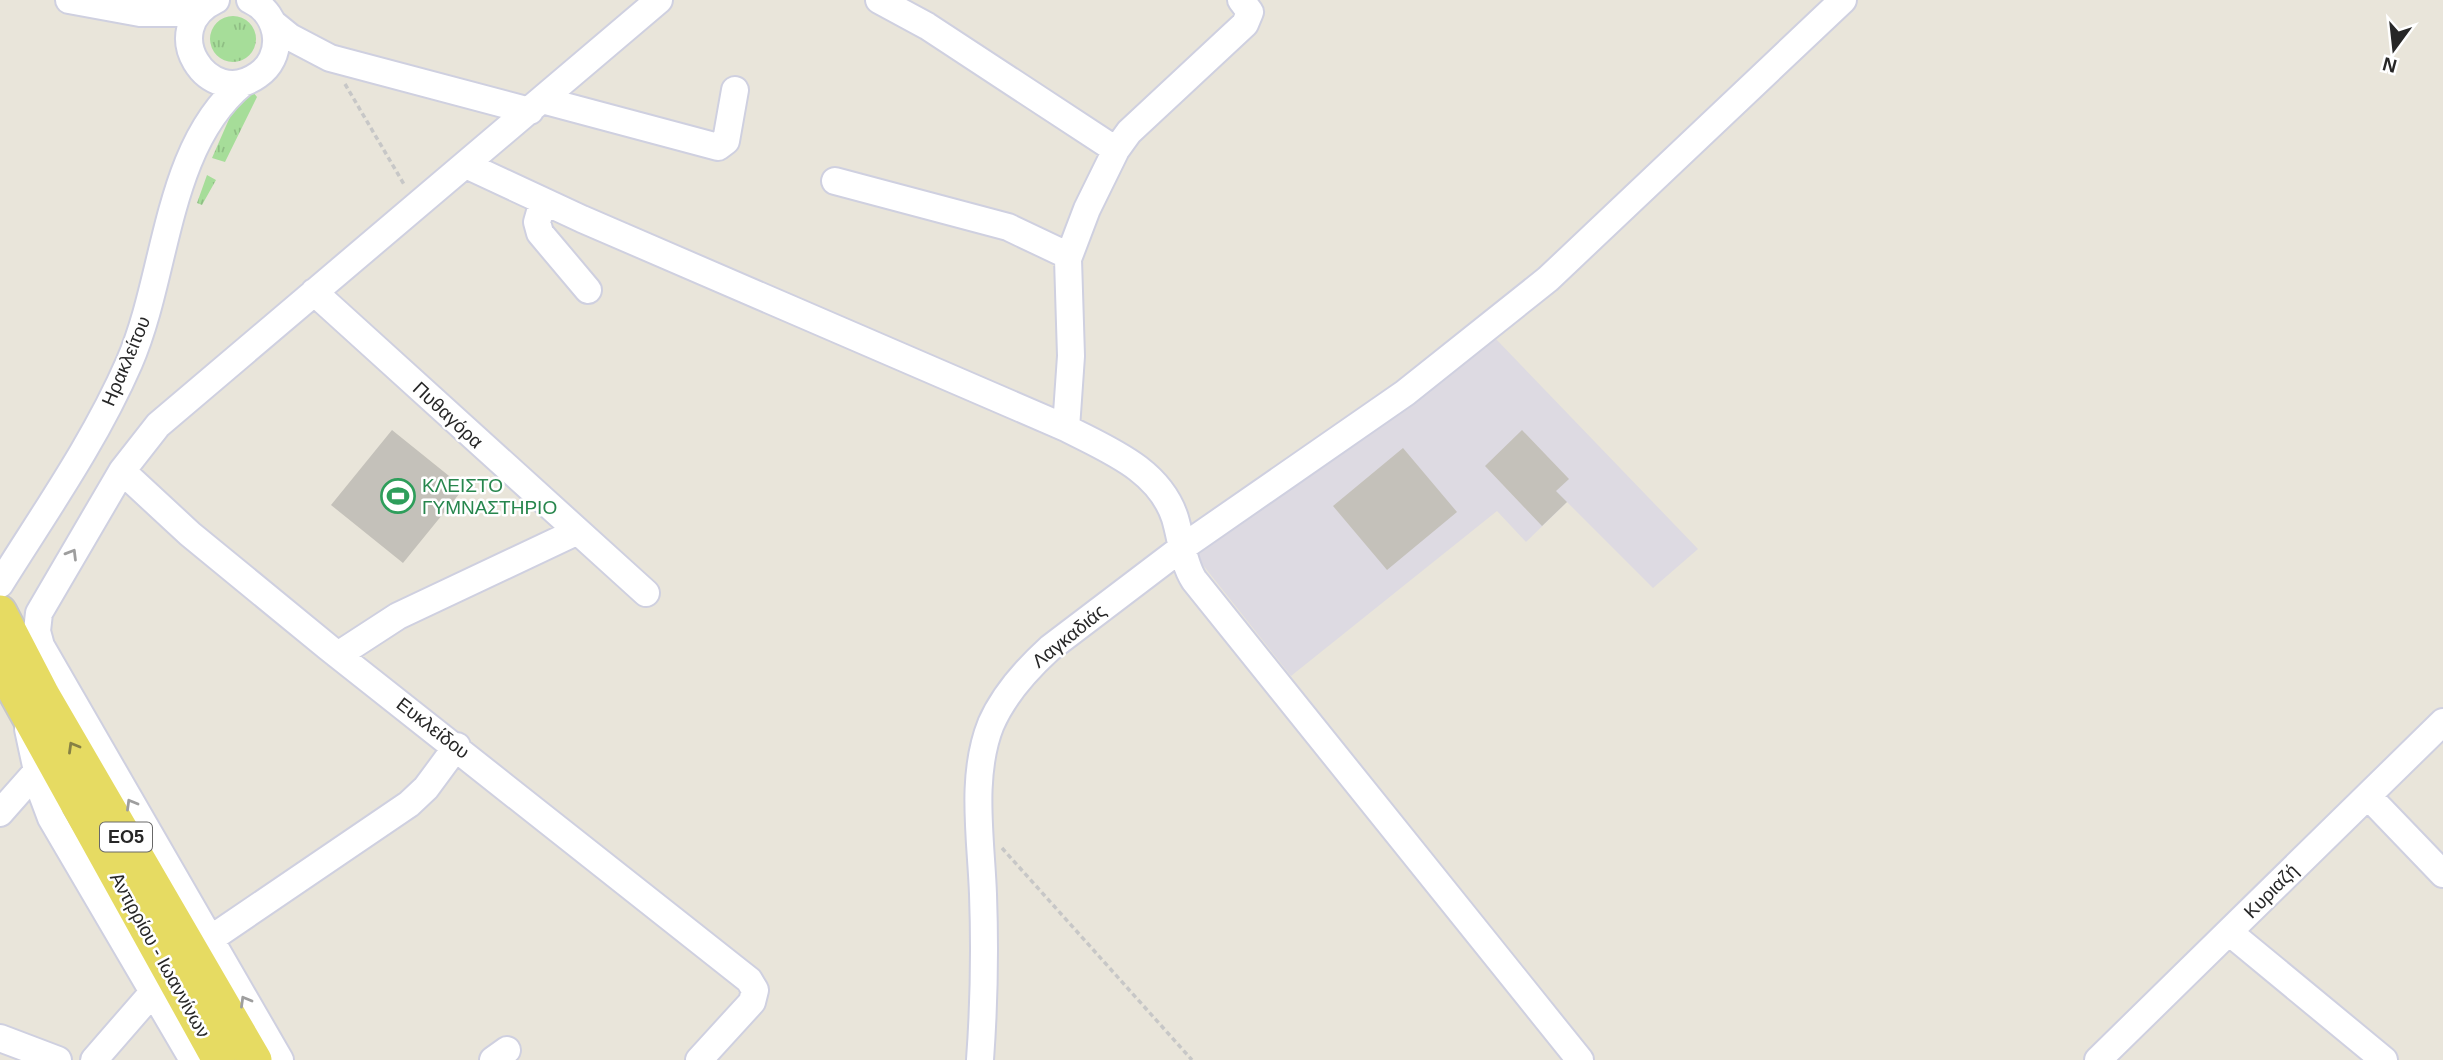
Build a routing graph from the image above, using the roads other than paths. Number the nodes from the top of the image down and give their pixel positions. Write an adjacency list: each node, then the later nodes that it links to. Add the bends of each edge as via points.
1 (69, 0): 8 (street)
2 (659, 0): 15 (street)
3 (880, 0): 17 (street)
4 (1241, 0): 17 (street, via 1250,12 1245,24 1140,120)
5 (1843, 0): 27 (street, Λαγκαδιάς, via 1548,279 1405,393)
6 (207, 6): 8 (street); 9 (street, via 193,22)
7 (264, 9): 10 (street, via 289,37); 11 (street, via 276,44)
8 (140, 13): 9 (street)
9 (189, 43): 12 (street)
10 (330, 58): 11 (street, via 306,56); 15 (street)
11 (270, 63): 13 (street)
12 (203, 72): 13 (street, via 222,82); 16 (street, via 206,91)
13 (243, 83): 16 (street, via 211,114)
14 (735, 90): 15 (street, via 726,141 718,147)
15 (536, 105): 18 (street)
16 (200, 135): 28 (street, Ηρακλείτου, via 129,362 94,432)
17 (1116, 150): 21 (street)
18 (466, 165): 20 (street); 23 (street)
19 (835, 181): 21 (street, via 1008,227)
20 (542, 201): 22 (street, via 537,222 540,233); 24 (street)
21 (1069, 256): 24 (street, via 1071,356)
22 (588, 290)
23 (314, 292): 25 (street, via 158,425); 26 (street, Πυθαγόρα)
24 (1066, 428): 27 (street, via 1149,476 1174,514)
25 (121, 471): 31 (street, Ευκλείδου); 41 (street, one-way to 25, via 41,646 37,631 45,600)
26 (576, 532): 29 (street, Πυθαγόρα); 31 (street, via 398,616)
27 (1183, 547): 51 (street, Λαγκαδιάς, via 1049,648 1008,694 992,722 985,741 980,822 984,967); 52 (street, via 1188,571 1202,590)
28 (5, 576)
29 (646, 593)
30 (0, 612): 48 (main road, Αντιρρίου - Ιωαννίνων / ΕΟ5, one-way to 30, via 43,695)
31 (338, 655): 35 (street, Ευκλείδου)
32 (0, 665): 33 (main road, Αντιρρίου - Ιωαννίνων / ΕΟ5)
33 (21, 706): 36 (street); 47 (main road, Αντιρρίου - Ιωαννίνων / ΕΟ5)
34 (2443, 722): 37 (street, Κυριαζή)
35 (457, 747): 41 (street, via 409,804); 50 (street, Ευκλείδου, via 750,980 755,990 752,1002)
36 (37, 771): 38 (street); 42 (street, via 51,818)
37 (2368, 796): 39 (street); 40 (street, Κυριαζή)
38 (0, 813)
39 (2443, 874)
40 (2229, 932): 53 (street, Κυριαζή); 54 (street)
41 (209, 940): 49 (street, one-way to 41)
42 (154, 992): 45 (street); 46 (street)
43 (0, 1038): 44 (street)
44 (58, 1060)
45 (94, 1060)
46 (193, 1060)
47 (219, 1060)
48 (255, 1060)
49 (280, 1060)
50 (699, 1060)
51 (980, 1060)
52 (1580, 1060)
53 (2098, 1060)
54 (2384, 1060)

